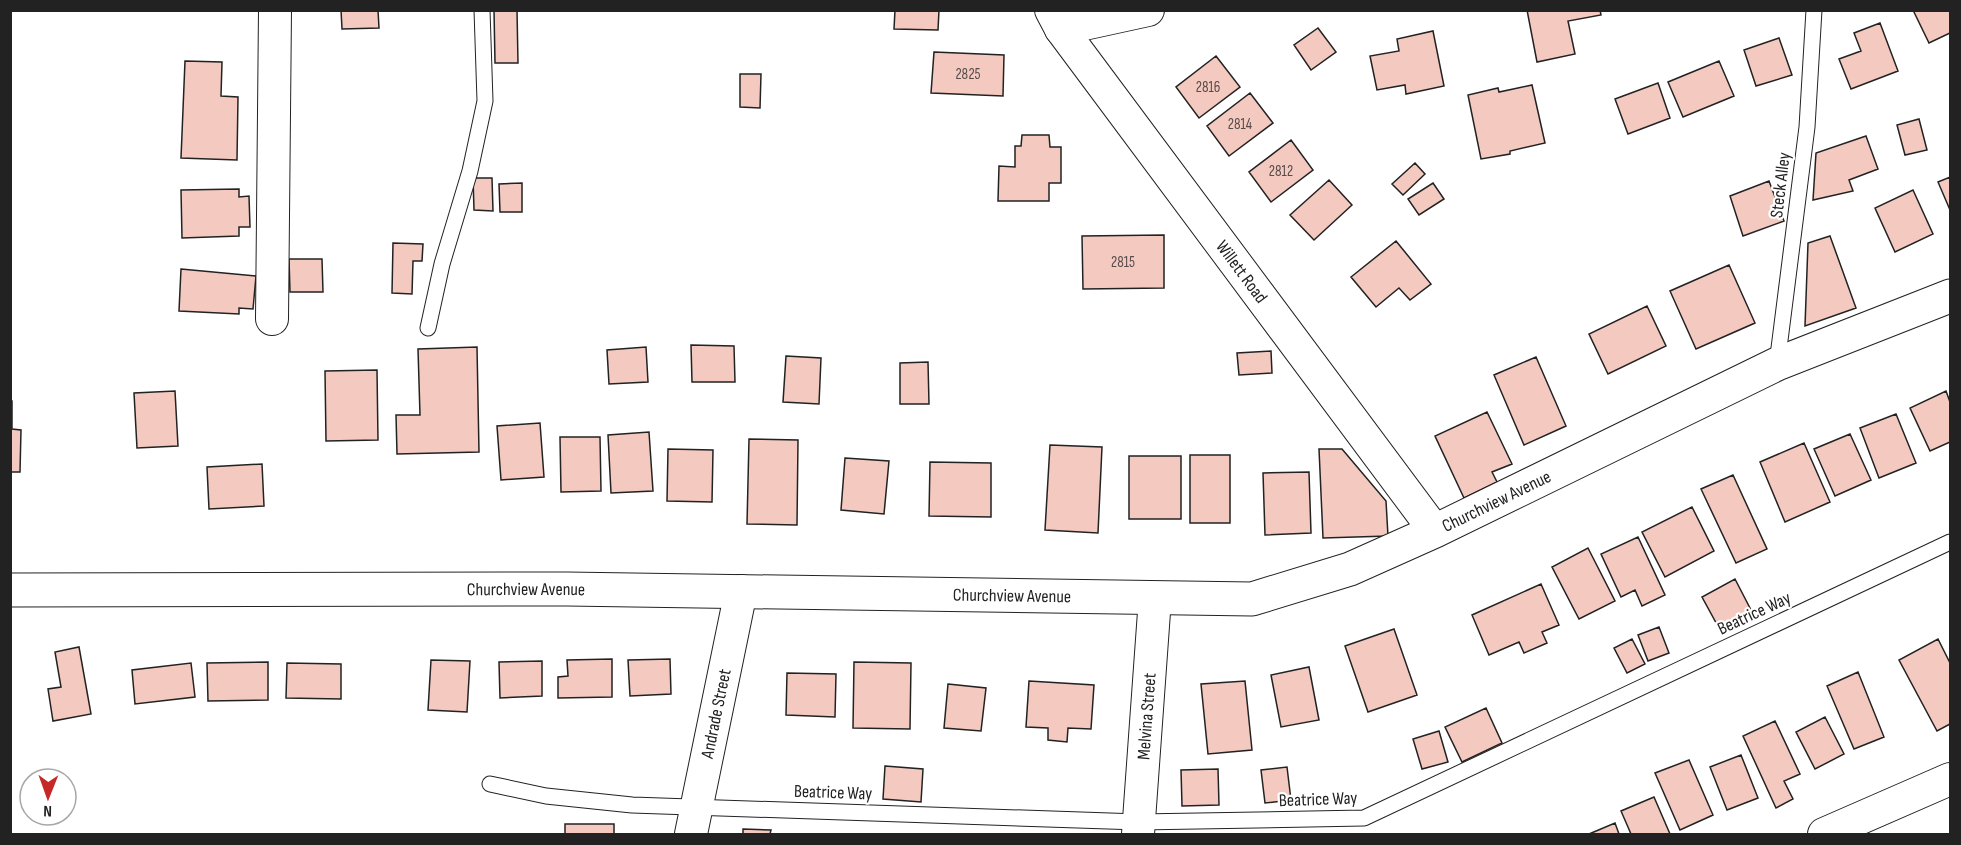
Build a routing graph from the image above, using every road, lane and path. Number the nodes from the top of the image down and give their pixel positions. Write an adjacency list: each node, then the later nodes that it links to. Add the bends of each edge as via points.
1 (275, 10): 7 (street)
2 (482, 10): 8 (lane, via 485,101)
3 (1148, 10): 5 (street)
4 (1814, 10): 9 (lane, Steck Alley, via 1807,127)
5 (1056, 20): 10 (street, Willett Road)
6 (1950, 296): 9 (street, Churchview Avenue)
7 (272, 319)
8 (428, 328)
9 (1777, 364): 10 (street, Churchview Avenue)
10 (1435, 531): 14 (street, Churchview Avenue, via 1350,569 1252,599)
11 (1950, 542): 18 (lane, Beatrice Way, via 1364,818)
12 (10, 590): 13 (street, Churchview Avenue)
13 (741, 591): 14 (street, Churchview Avenue); 17 (street, Andrade Street)
14 (1155, 598): 18 (street, Melvina Street)
15 (1950, 779): 19 (street)
16 (490, 784): 17 (lane, Beatrice Way, via 546,796 632,806)
17 (694, 820): 18 (lane, Beatrice Way)
18 (1139, 828)
19 (1824, 834)

